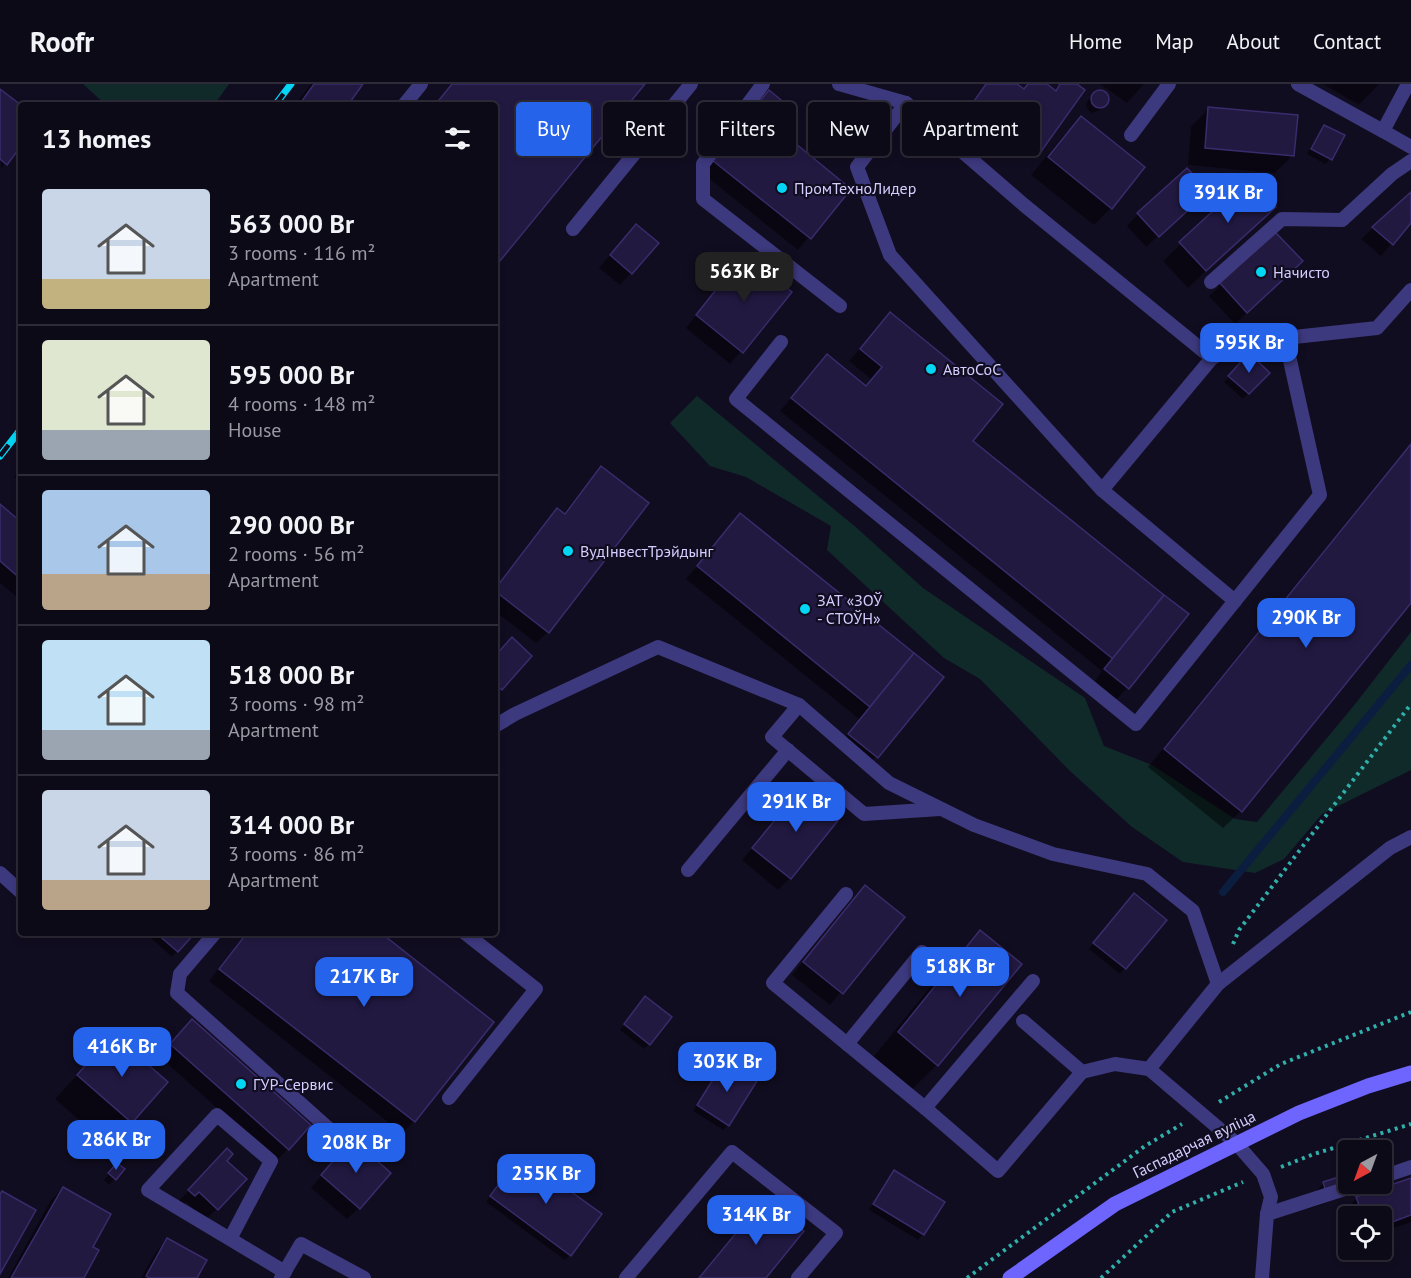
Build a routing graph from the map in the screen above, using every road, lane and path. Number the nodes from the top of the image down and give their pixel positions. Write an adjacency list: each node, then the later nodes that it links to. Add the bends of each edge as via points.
1 (421, 84): 8 (lane)
2 (691, 84): 16 (lane)
3 (763, 84): 19 (lane, via 703,164 703,199)
4 (840, 84): 9 (lane)
5 (1169, 84): 12 (lane)
6 (1298, 84): 11 (lane)
7 (1408, 84): 11 (lane)
8 (406, 102)
9 (903, 102)
10 (902, 108): 23 (lane, via 857,167 890,255)
11 (1383, 130): 13 (lane)
12 (1131, 135)
13 (1411, 147)
14 (967, 156): 22 (lane)
15 (1411, 161): 17 (lane, via 1342,220 1282,219)
16 (573, 229)
17 (1211, 282)
18 (1411, 290): 20 (lane, via 1377,328)
19 (840, 306)
20 (1285, 338): 22 (lane, via 1252,337); 24 (lane, via 1320,495)
21 (781, 342): 24 (lane, via 736,399 1136,724)
22 (1212, 357): 23 (lane)
23 (1102, 490): 24 (lane)
24 (1235, 601)
25 (1411, 704): 39 (path, via 1239,930)
26 (798, 705): 27 (lane, via 658,647); 28 (lane, via 772,737); 29 (lane, via 889,783)
27 (498, 724)
28 (788, 750): 29 (lane, via 864,814); 31 (lane)
29 (942, 809): 39 (lane, via 1053,854 1147,874 1193,911)
30 (1411, 837): 39 (lane, via 1390,848)
31 (688, 870)
32 (0, 873): 33 (lane)
33 (18, 889)
34 (846, 894): 42 (lane, via 773,983)
35 (212, 936): 49 (lane, via 180,974 177,993)
36 (469, 936): 46 (lane, via 536,989)
37 (922, 952): 42 (lane)
38 (1033, 981): 47 (lane)
39 (1218, 984): 43 (lane)
40 (1411, 1012): 48 (path, via 1281,1064)
41 (1023, 1021): 44 (lane)
42 (847, 1044): 47 (lane)
43 (1149, 1069): 44 (lane, via 1115,1064); 48 (lane)
44 (1082, 1072): 47 (lane, via 998,1171)
45 (1411, 1073): 50 (street, Гаспадарчая вуліца, via 1299,1113)
46 (449, 1098)
47 (925, 1108)
48 (1200, 1113): 50 (lane); 60 (path, via 1145,1146)
49 (328, 1128)
50 (1236, 1143): 54 (lane, via 1263,1174 1271,1197); 61 (street, Гаспадарчая вуліца, via 1114,1204)
51 (1411, 1167): 52 (lane)
52 (1392, 1174)
53 (1338, 1191): 54 (lane)
54 (1267, 1214): 62 (lane)
55 (230, 1239): 55 (lane, via 148,1190 217,1115 271,1161); 56 (lane)
56 (283, 1275): 57 (lane, via 301,1244)
57 (364, 1278)
58 (626, 1278): 59 (lane, via 732,1152 836,1233)
59 (798, 1278)
60 (967, 1278)
61 (1010, 1278)
62 (1262, 1278)

